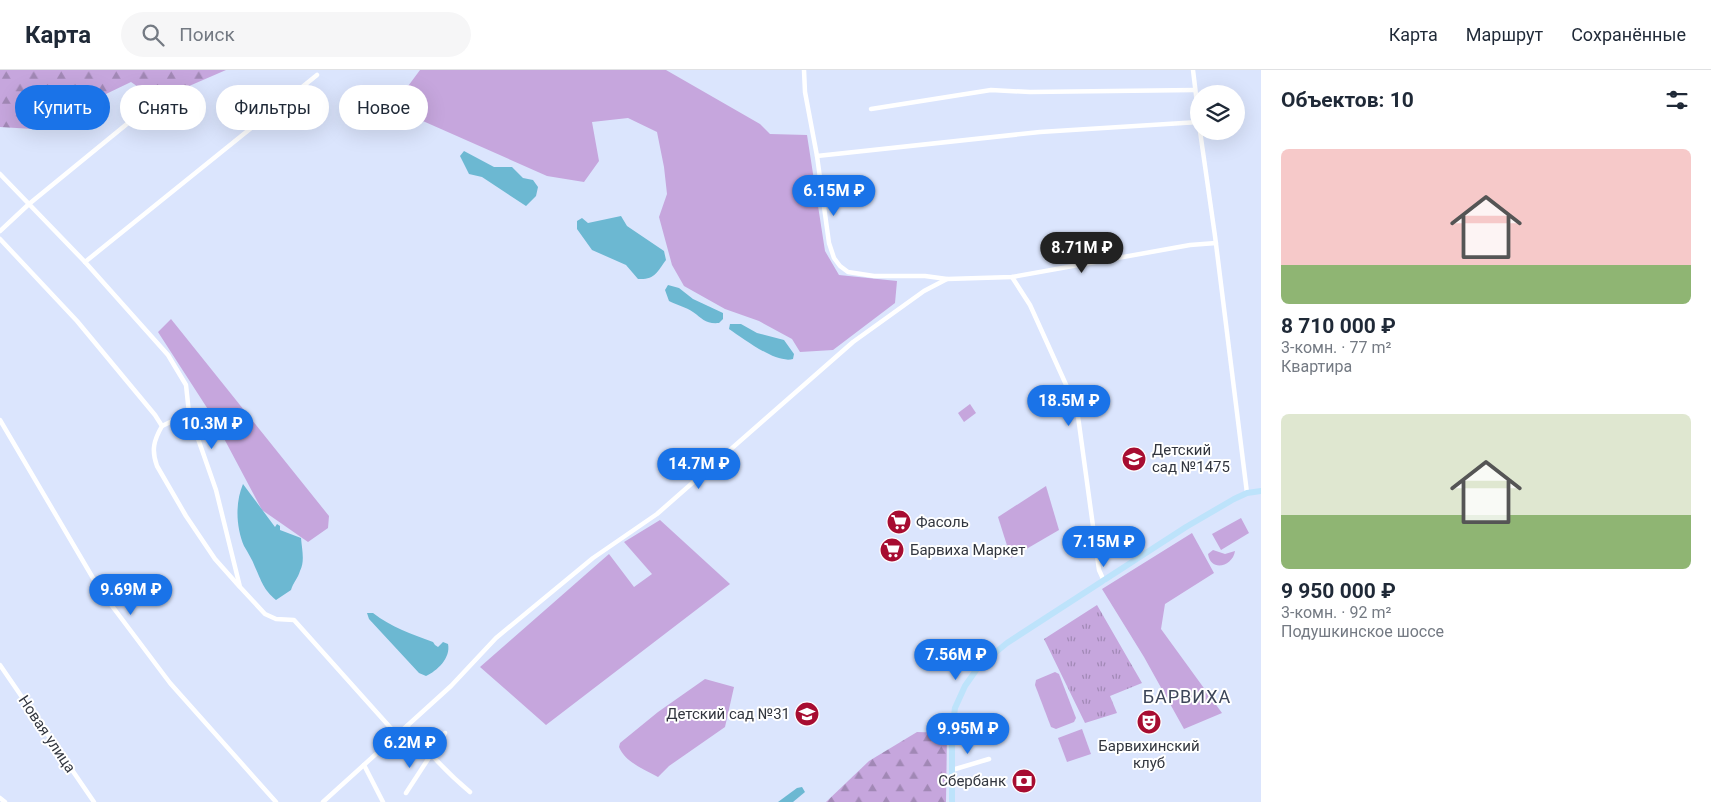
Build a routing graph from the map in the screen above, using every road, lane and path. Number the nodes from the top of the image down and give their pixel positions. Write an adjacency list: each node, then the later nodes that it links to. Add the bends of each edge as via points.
1 (804, 70): 10 (street, via 804,92)
2 (1193, 70): 4 (street)
3 (317, 75): 16 (street)
4 (1194, 85)
5 (1190, 90): 6 (street, via 991,90)
6 (872, 109)
7 (1190, 122): 10 (street, via 1040,132)
8 (120, 130): 12 (street)
9 (1201, 140): 15 (street)
10 (817, 156): 18 (street, via 829,242 840,266 848,272 874,276)
11 (0, 174): 12 (street)
12 (29, 204): 13 (street); 16 (street)
13 (0, 231)
14 (0, 239): 21 (street, via 77,322)
15 (1216, 243): 17 (street); 23 (street)
16 (85, 262): 19 (street, via 168,355 186,385)
17 (1012, 277): 18 (street); 24 (street, via 1030,305 1077,409 1098,570)
18 (947, 279): 27 (street, via 924,291 853,342 657,514 593,558 496,638)
19 (189, 413): 21 (street); 25 (street, via 216,490)
20 (0, 420): 39 (street, via 105,597 170,683)
21 (162, 426): 25 (street, via 153,447 156,466 215,559)
22 (1261, 491): 23 (main road)
23 (1247, 493): 24 (main road, via 1186,527)
24 (1104, 581): 33 (main road, via 1007,643 979,666 955,708)
25 (240, 587): 29 (street, via 265,614 294,620)
26 (0, 665): 38 (street, Новая улица)
27 (407, 726): 29 (street); 30 (street)
28 (445, 733): 30 (street)
29 (397, 735): 32 (street)
30 (431, 755): 34 (street); 35 (street)
31 (989, 759): 33 (street)
32 (364, 765): 40 (street); 41 (street)
33 (952, 770): 42 (main road)
34 (470, 792)
35 (406, 793)
36 (0, 798): 37 (street)
37 (5, 802)
38 (94, 802)
39 (276, 802)
40 (323, 802)
41 (384, 802)
42 (952, 802)

